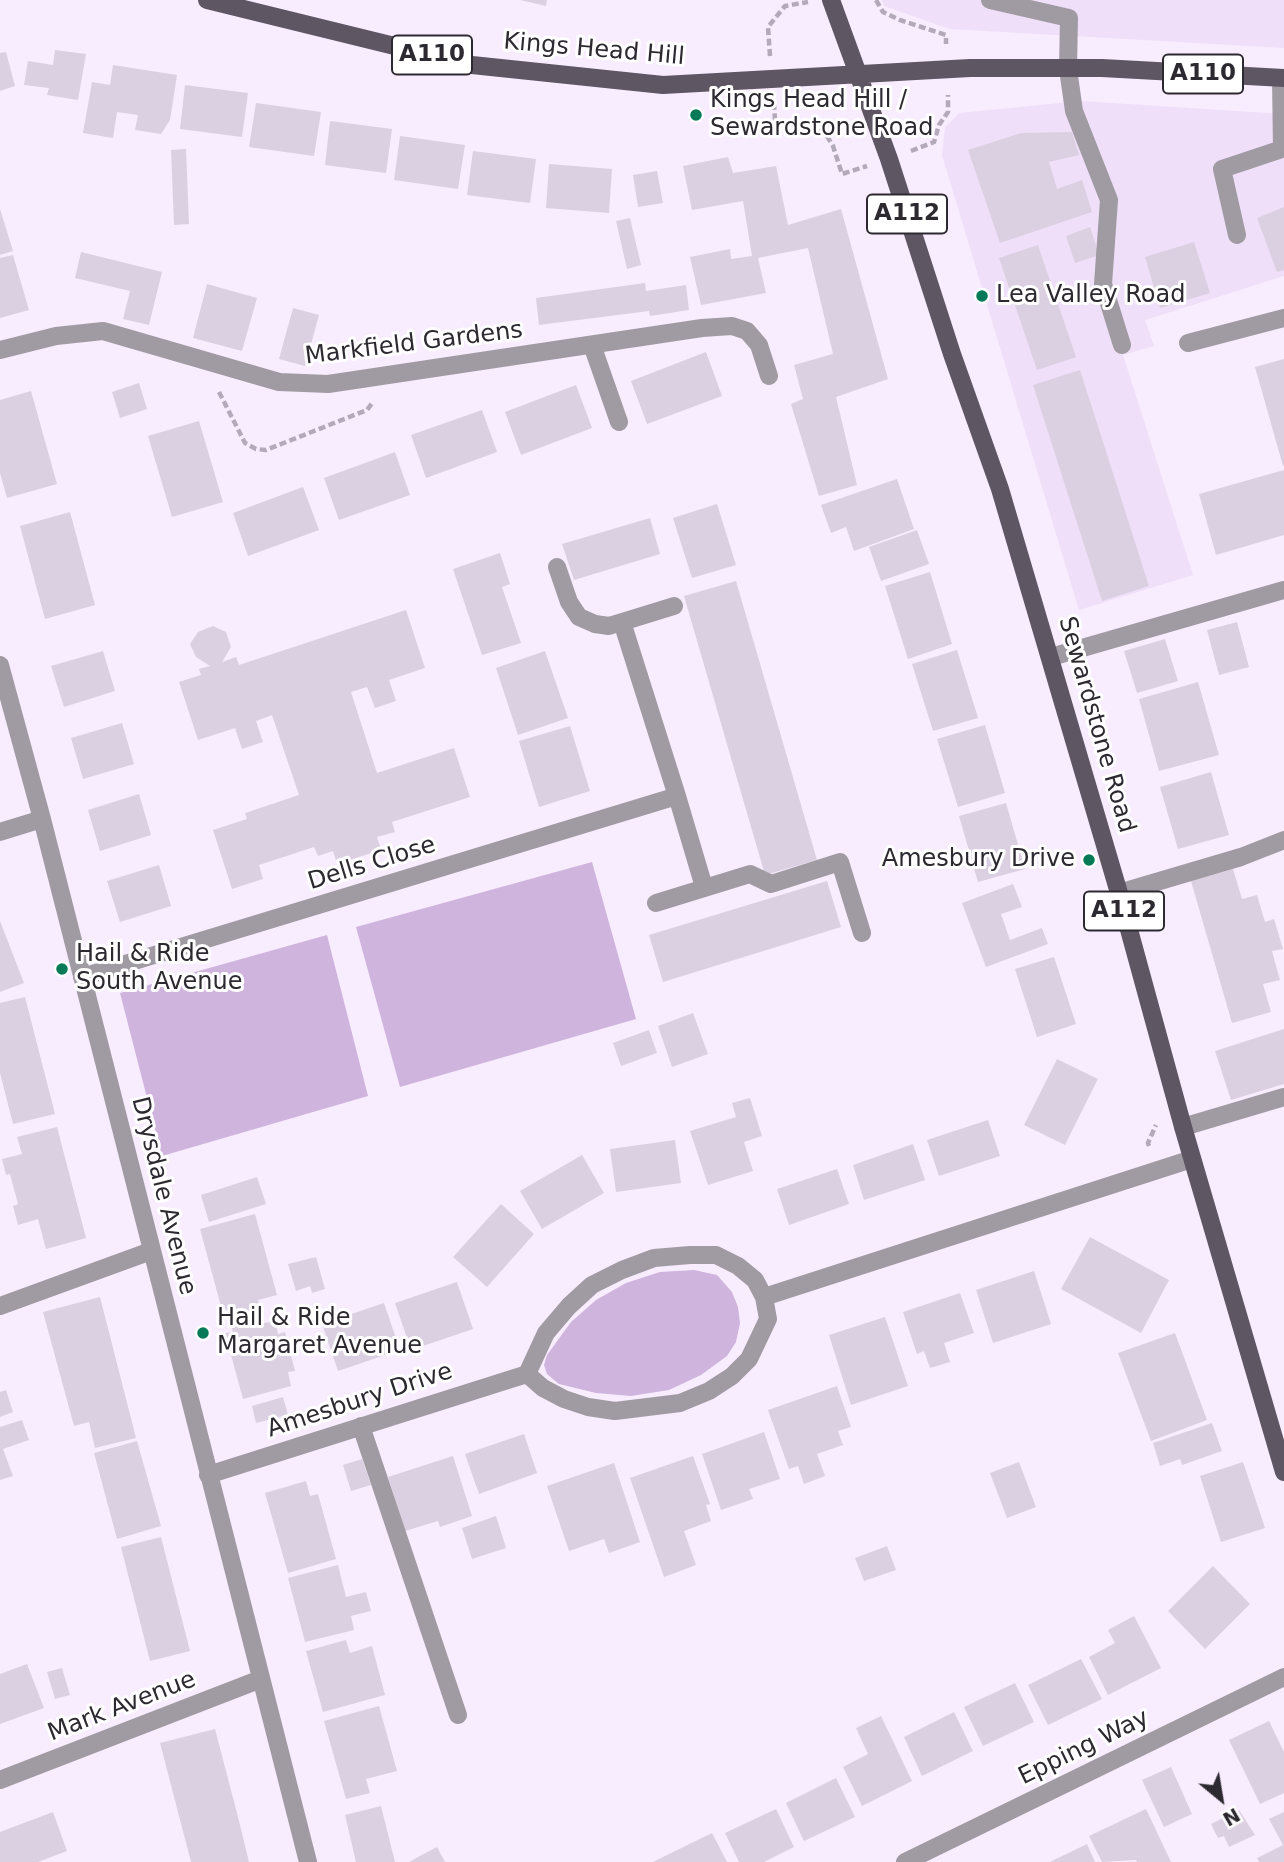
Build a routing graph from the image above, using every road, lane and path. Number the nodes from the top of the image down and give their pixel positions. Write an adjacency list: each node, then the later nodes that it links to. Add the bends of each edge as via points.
1 (207, 0): 5 (main road, Kings Head Hill / A110, via 472,65 663,85)
2 (831, 0): 5 (main road, Sewardstone Road / A112)
3 (990, 0): 4 (street, via 1069,18)
4 (1068, 69): 5 (main road, A110, via 970,68); 6 (main road, A110); 11 (street, via 1074,111 1109,200 1103,284)
5 (859, 75): 21 (main road, Sewardstone Road / A112, via 1000,489)
6 (1283, 78): 7 (street, via 1282,149 1222,169)
7 (1237, 234)
8 (1284, 318): 9 (street)
9 (1188, 344)
10 (592, 345): 14 (street, Markfield Gardens, via 732,326 747,331 759,345); 15 (street, Markfield Gardens); 16 (street)
11 (1122, 345)
12 (0, 350): 13 (street, Markfield Gardens, via 56,336 103,331)
13 (220, 365): 15 (street, Markfield Gardens, via 292,383 328,384); 15 (path, via 214,383 245,443 266,450 367,410 374,400)
14 (769, 376)
15 (377, 377)
16 (619, 422)
17 (557, 567): 20 (street, via 579,617 609,626)
18 (1284, 590): 21 (street)
19 (674, 606): 20 (street)
20 (622, 622): 23 (street)
21 (1051, 657): 28 (main road, Sewardstone Road / A112)
22 (0, 665): 24 (street, Drysdale Avenue)
23 (677, 796): 27 (street); 31 (street, Dells Close)
24 (42, 819): 25 (street); 31 (street, Drysdale Avenue)
25 (0, 832)
26 (1284, 840): 28 (street)
27 (704, 887): 29 (street); 30 (street, via 750,874 771,884 840,862)
28 (1119, 893): 33 (main road, Sewardstone Road / A112)
29 (656, 903)
30 (862, 933)
31 (82, 977): 35 (street, Drysdale Avenue)
32 (1284, 1097): 33 (street)
33 (1183, 1127): 34 (main road, Sewardstone Road / A112)
34 (1192, 1159): 36 (street); 40 (main road, Sewardstone Road / A112)
35 (151, 1251): 37 (street); 41 (street, Drysdale Avenue)
36 (764, 1297): 38 (street, via 755,1280 738,1265 716,1255 654,1258 592,1285 569,1306 545,1333); 38 (street, via 768,1319 749,1359 721,1384 680,1403 615,1411 588,1407 543,1388)
37 (0, 1306)
38 (527, 1374): 39 (street, Amesbury Drive)
39 (361, 1426): 41 (street, Amesbury Drive); 44 (street)
40 (1284, 1472)
41 (208, 1475): 43 (street, Drysdale Avenue)
42 (1284, 1677): 47 (street, Epping Way)
43 (261, 1679): 45 (street, Mark Avenue); 46 (street, Drysdale Avenue)
44 (458, 1715)
45 (0, 1780)
46 (308, 1862)
47 (905, 1862)

